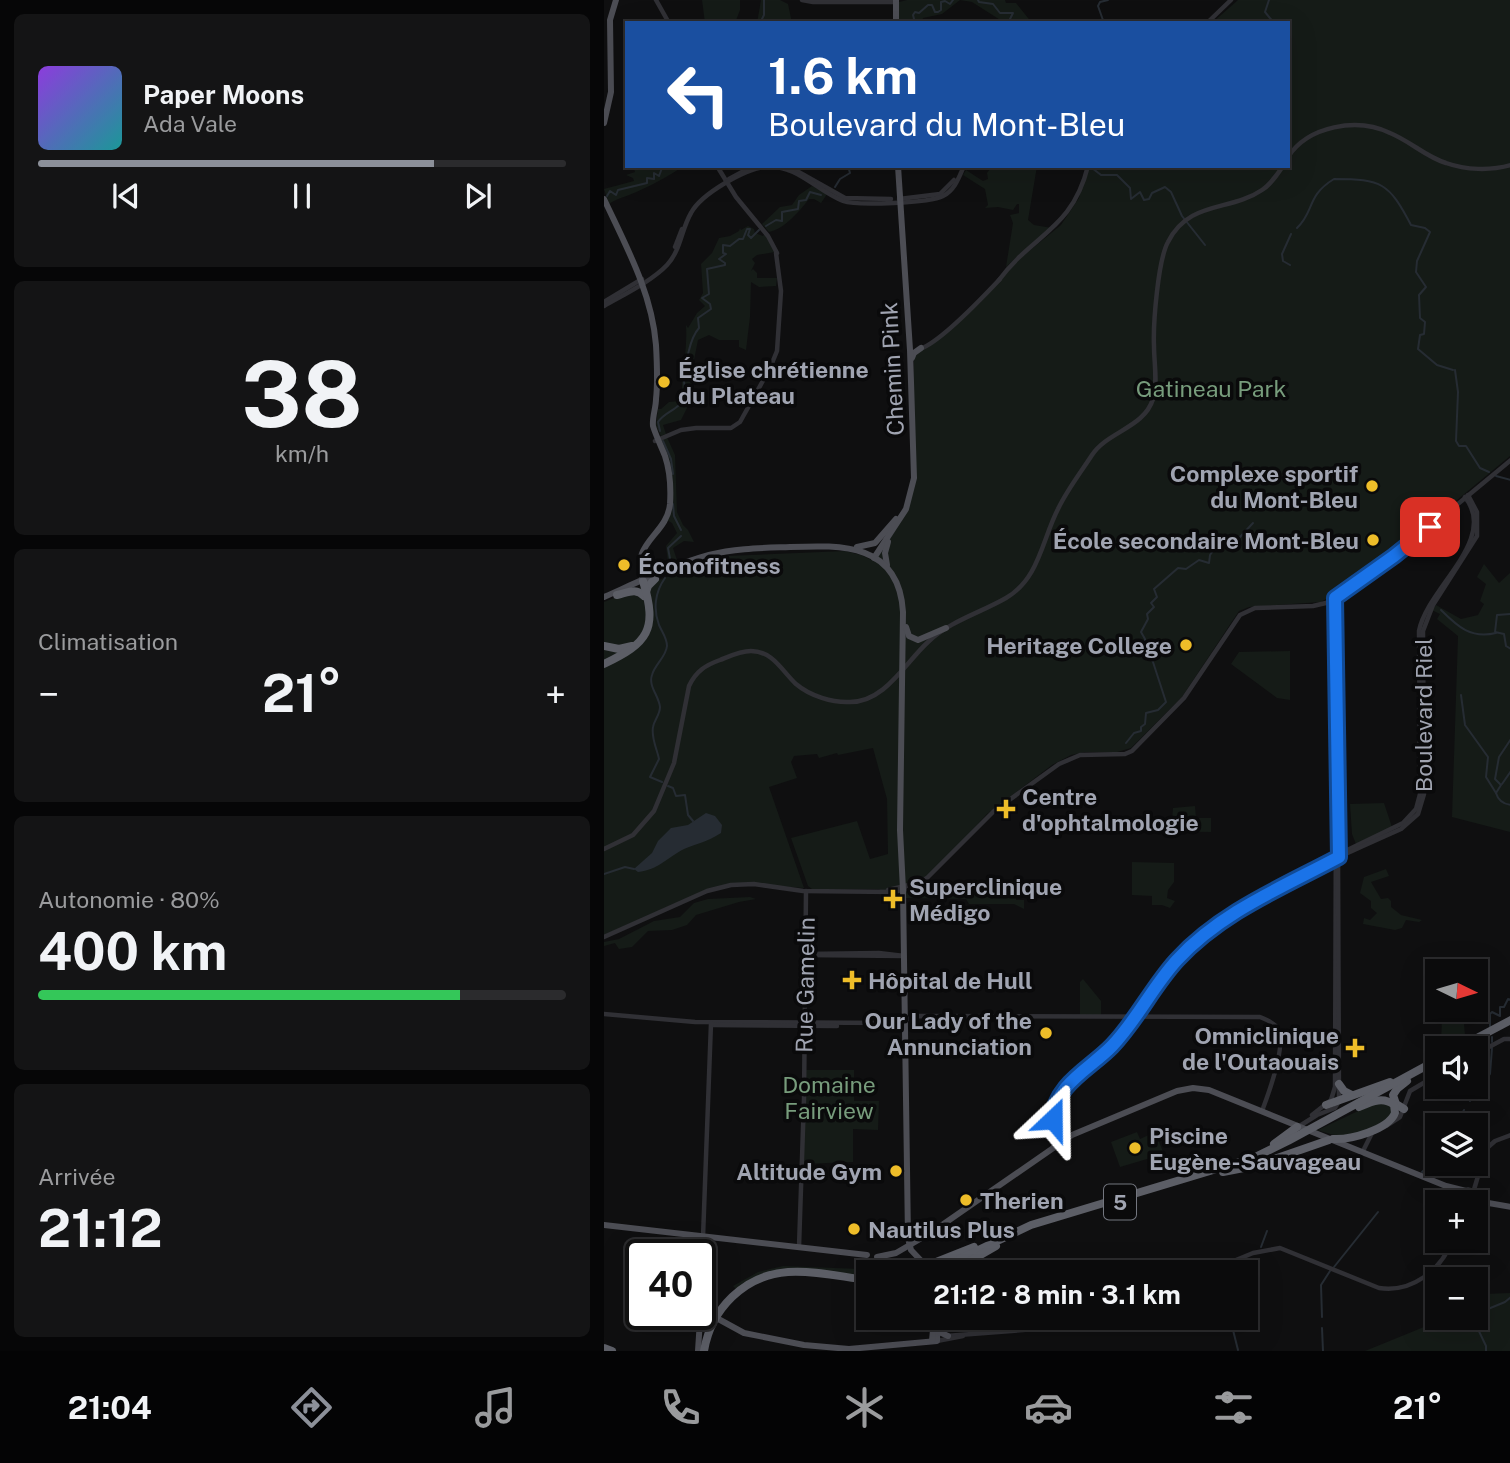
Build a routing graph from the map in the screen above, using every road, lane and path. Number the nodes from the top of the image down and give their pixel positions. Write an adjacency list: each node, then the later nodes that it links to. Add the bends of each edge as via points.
1 (614, 0): 9 (main road, via 607,21 609,82)
2 (656, 0): 6 (street)
3 (802, 0): 5 (street)
4 (1232, 0): 8 (street)
5 (896, 1): 7 (main road)
6 (668, 21)
7 (896, 21)
8 (1209, 21)
9 (604, 117)
10 (1290, 154): 11 (street, via 1319,131 1360,127 1389,132 1449,164 1481,169)
11 (1510, 165)
12 (718, 168): 21 (street)
13 (750, 168): 21 (street)
14 (766, 168): 21 (street)
15 (780, 168): 23 (street, via 846,202)
16 (792, 168): 23 (street, via 845,198)
17 (897, 168): 23 (main road, Chemin Pink)
18 (963, 168): 23 (street, via 942,197)
19 (1087, 168): 27 (street, via 1065,217 1016,259 967,313)
20 (1282, 168): 49 (street, via 1261,191 1203,210 1172,234 1162,263 1154,342 1155,390 1146,413 1096,450 1060,505 1025,582 1006,598)
21 (727, 182): 25 (street, via 692,208 670,257); 30 (street, via 768,236 781,269 776,354 739,424 688,429)
22 (604, 199): 25 (main road)
23 (898, 201): 28 (main road, Chemin Pink)
24 (604, 206): 25 (main road)
25 (640, 282): 26 (street); 30 (main road, via 652,344 649,421)
26 (604, 304)
27 (921, 348): 28 (street); 29 (main road, via 912,356)
28 (908, 350): 29 (main road, Chemin Pink); 33 (main road, Chemin Pink, via 910,478)
29 (912, 388): 33 (main road, Chemin Pink, via 913,484 909,504)
30 (657, 440): 36 (main road, via 666,504 641,545)
31 (1510, 460): 32 (street)
32 (1467, 496): 44 (street, via 1394,556); 53 (street, Boulevard Riel, via 1475,515 1474,534 1420,628 1419,803 1403,823)
33 (898, 520): 34 (main road, via 872,545); 35 (main road, Chemin Pink); 37 (main road, via 885,553)
34 (841, 546): 35 (main road); 38 (main road, via 724,551)
35 (873, 558): 37 (main road); 38 (main road, via 840,549 738,552); 57 (main road, via 891,578 900,606 897,840)
36 (638, 568): 38 (main road); 39 (main road); 40 (main road, via 636,580)
37 (893, 576): 45 (main road)
38 (655, 578): 39 (main road); 42 (highway)
39 (642, 583): 40 (main road); 41 (main road); 42 (highway)
40 (624, 588): 43 (main road)
41 (617, 595): 42 (highway, via 632,591); 43 (main road)
42 (645, 596): 50 (highway, via 646,624 638,641 619,649); 51 (highway, via 649,624 644,637 634,649)
43 (604, 598)
44 (1333, 598): 46 (street); 47 (street); 48 (street); 53 (street)
45 (903, 603): 49 (main road, via 906,631 912,638 922,640); 54 (main road)
46 (1324, 605): 47 (street); 48 (street)
47 (1317, 606): 55 (street, via 1255,608 1242,614 1184,698 1132,751 1080,755 1059,764 994,811)
48 (1333, 607): 53 (street)
49 (946, 628): 52 (street, via 874,696 848,702 805,691 763,653 743,652 706,666 689,686 674,763 652,814 630,836)
50 (604, 646)
51 (604, 664)
52 (604, 849)
53 (1337, 856): 62 (street); 65 (street, Boulevard Riel, via 1264,893 1204,931 1173,962)
54 (903, 875): 56 (main road); 57 (main road)
55 (920, 882): 56 (street); 57 (street)
56 (911, 884): 57 (street)
57 (901, 888): 58 (street); 61 (main road)
58 (806, 891): 59 (street, via 754,884 718,888); 60 (street, Rue Gamelin)
59 (604, 937)
60 (805, 955): 61 (street); 69 (street, Rue Gamelin)
61 (901, 956): 66 (main road)
62 (1337, 1002): 78 (street); 81 (street, via 1335,1091)
63 (604, 1015): 68 (street)
64 (924, 1016): 65 (street); 66 (street); 66 (street)
65 (1133, 1016): 84 (street, via 1255,1016 1273,1024 1280,1033 1278,1057); 89 (street, Boulevard Riel, via 1056,1095 1049,1121)
66 (904, 1020): 69 (street); 102 (main road)
67 (1510, 1021): 70 (highway); 71 (highway)
68 (711, 1024): 69 (street); 98 (street)
69 (805, 1024): 101 (street, Rue Gamelin)
70 (1481, 1036)
71 (1484, 1036)
72 (1510, 1039): 73 (street)
73 (1488, 1047)
74 (1425, 1067): 76 (highway, 5)
75 (1424, 1070): 82 (highway, 5); 83 (highway, via 1395,1092 1395,1103)
76 (1409, 1075): 79 (highway); 86 (highway, 5)
77 (1425, 1083): 83 (street, via 1410,1092)
78 (1339, 1084): 79 (highway); 80 (street)
79 (1352, 1095): 80 (highway)
80 (1339, 1099): 81 (highway); 86 (street, via 1336,1107)
81 (1326, 1105): 86 (street)
82 (1353, 1109): 86 (highway, 5); 88 (highway, via 1385,1100 1396,1112 1390,1121 1356,1137)
83 (1404, 1109): 90 (street, via 1396,1121 1371,1134)
84 (1262, 1111): 85 (main road); 89 (main road, via 1209,1090 1187,1088)
85 (1271, 1115): 86 (main road); 86 (main road)
86 (1303, 1128): 88 (main road); 91 (highway, 5, via 1263,1157); 97 (highway, 5, via 1209,1172)
87 (1510, 1135): 93 (street, via 1488,1147)
88 (1334, 1141): 90 (main road); 91 (highway)
89 (1056, 1145): 102 (main road)
90 (1362, 1153): 92 (main road)
91 (1220, 1172): 97 (highway, 5)
92 (1454, 1190)
93 (1471, 1190)
94 (1488, 1201): 95 (main road)
95 (1510, 1206)
96 (604, 1225): 98 (main road)
97 (1012, 1234): 106 (highway); 107 (highway, 5); 108 (highway)
98 (703, 1237): 99 (main road)
99 (713, 1238): 100 (main road); 101 (main road)
100 (710, 1239)
101 (799, 1247): 102 (main road, via 889,1258)
102 (909, 1248): 104 (highway); 105 (main road)
103 (1447, 1253): 109 (street, via 1437,1267 1407,1286 1392,1289 1373,1286 1280,1248)
104 (912, 1260)
105 (919, 1260)
106 (951, 1260)
107 (962, 1260)
108 (972, 1260)
109 (1236, 1260)
110 (856, 1280): 121 (highway, via 791,1275 756,1283 723,1310)
111 (716, 1316): 115 (main road, via 749,1331 830,1344)
112 (698, 1330): 120 (main road)
113 (934, 1330): 115 (main road)
114 (1029, 1330): 117 (street)
115 (933, 1336): 116 (main road); 117 (street)
116 (948, 1336): 117 (street)
117 (964, 1336)
118 (604, 1348): 119 (highway)
119 (612, 1351)
120 (697, 1351)
121 (705, 1351)

